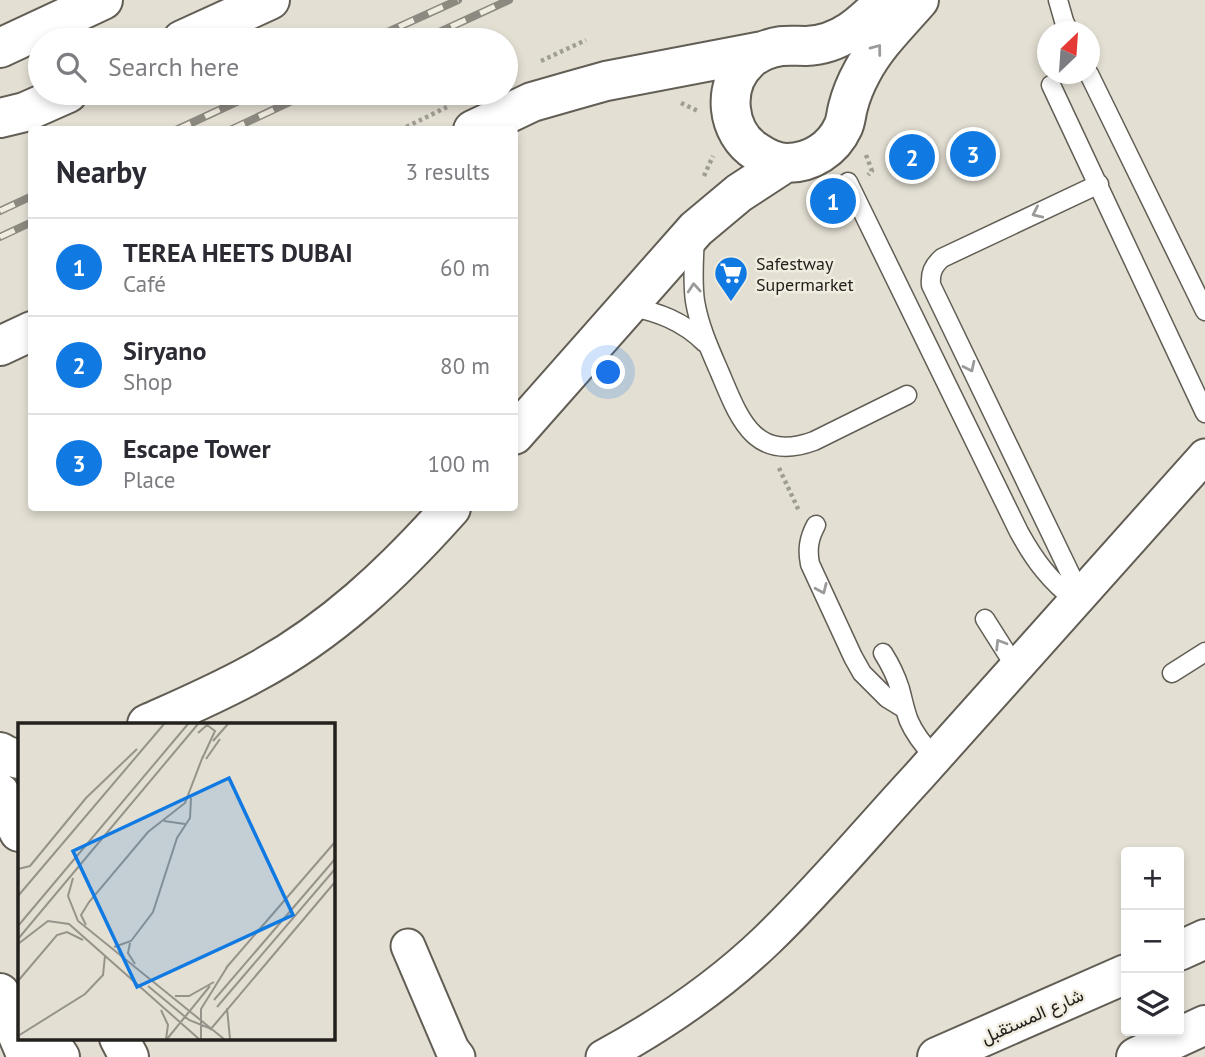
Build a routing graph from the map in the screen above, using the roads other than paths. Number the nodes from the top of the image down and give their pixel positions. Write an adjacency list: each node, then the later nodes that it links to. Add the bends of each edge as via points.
1 (103, 0): 7 (main road)
2 (270, 0): 8 (main road)
3 (886, 0): 10 (main road, via 852,31)
4 (919, 0): 19 (main road, one-way to 4, via 872,56)
5 (1058, 0): 6 (lane)
6 (1064, 21)
7 (43, 28)
8 (208, 28)
9 (28, 35): 11 (main road)
10 (807, 46): 12 (main road); 19 (main road, via 838,70)
11 (0, 48)
12 (763, 51): 13 (main road); 22 (main road, via 748,60 738,74)
13 (644, 74): 18 (main road); 22 (main road, via 710,96)
14 (1094, 84): 28 (lane)
15 (1051, 85): 25 (lane)
16 (41, 105): 21 (main road)
17 (517, 105): 20 (main road)
18 (518, 105)
19 (848, 107): 23 (main road, via 835,141 821,154)
20 (463, 116)
21 (8, 120)
22 (721, 126): 23 (main road, via 766,158); 26 (main road, via 730,158)
23 (785, 163): 26 (main road)
24 (848, 182): 38 (lane, via 1024,542 1043,571)
25 (1098, 184): 33 (lane); 38 (lane, one-way to 38, via 942,258 930,274 930,285)
26 (696, 229): 27 (main road); 30 (lane, one-way to 26, via 695,303)
27 (628, 306): 30 (lane, via 673,319); 34 (main road)
28 (1205, 311)
29 (28, 333): 31 (main road)
30 (708, 345): 32 (lane, via 741,420 752,433 782,447 814,441)
31 (0, 346)
32 (907, 395)
33 (1205, 413)
34 (518, 430)
35 (1205, 456): 38 (street)
36 (448, 511): 45 (main road, via 389,574 325,629 254,674)
37 (813, 530): 44 (lane, one-way to 44, via 808,544 810,564 853,657 874,686)
38 (1079, 598): 42 (street)
39 (985, 619): 42 (lane, one-way to 39)
40 (1205, 652): 43 (lane)
41 (883, 653): 44 (lane)
42 (1016, 668): 47 (street)
43 (1172, 673)
44 (905, 709): 47 (lane, via 916,736)
45 (149, 723)
46 (0, 752): 48 (main road)
47 (935, 758): 67 (street, via 765,942 692,1002)
48 (18, 759)
49 (0, 793): 50 (main road)
50 (18, 830)
51 (1205, 940): 53 (main road)
52 (408, 946): 66 (street)
53 (1184, 949)
54 (1121, 976): 68 (main road, شارع المستقبل)
55 (0, 987): 57 (main road)
56 (0, 993): 59 (main road)
57 (18, 1004)
58 (1205, 1025): 69 (main road)
59 (18, 1036)
60 (20, 1040): 63 (main road)
61 (48, 1040): 64 (main road)
62 (120, 1040): 65 (main road)
63 (27, 1057)
64 (60, 1057)
65 (129, 1057)
66 (458, 1057)
67 (603, 1057)
68 (937, 1057)
69 (1136, 1057)

